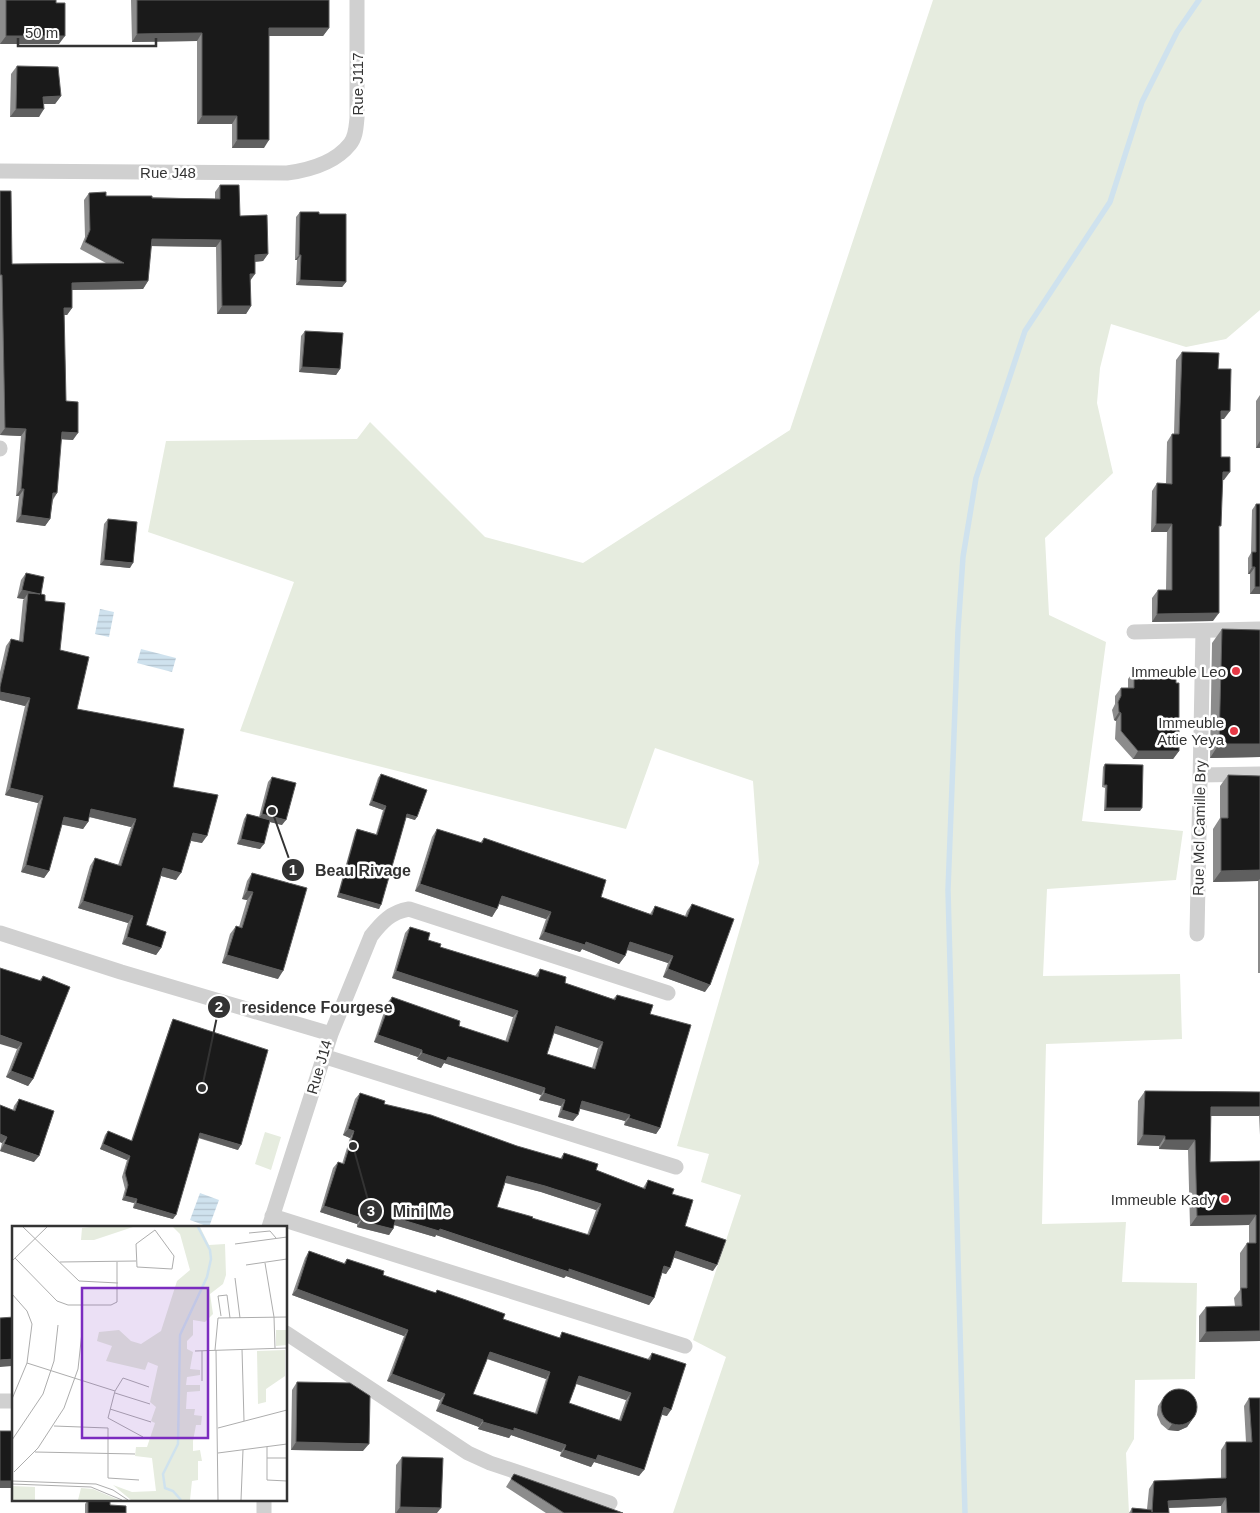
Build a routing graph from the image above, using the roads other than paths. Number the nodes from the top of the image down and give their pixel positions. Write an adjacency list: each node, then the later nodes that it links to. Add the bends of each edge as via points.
1 (357, 0): 2 (street, Rue J117, via 358,118 350,144)
2 (333, 159): 3 (street, Rue J48, via 310,170 287,173)
3 (0, 171)
4 (1260, 630): 5 (street)
5 (1203, 631): 6 (street); 8 (street, Rue Mcl Camille Bry)
6 (1134, 632)
7 (1260, 774): 8 (street)
8 (1200, 775): 10 (street, Rue Mcl Camille Bry)
9 (0, 933): 12 (street, Rue J14)
10 (1197, 934)
11 (668, 993): 12 (street, via 410,909 394,913 371,936)
12 (331, 1034): 13 (street, Rue J14)
13 (323, 1056): 14 (street); 15 (street, Rue J14)
14 (676, 1167)
15 (270, 1221): 16 (street)
16 (287, 1226)
17 (288, 1226): 19 (street)
18 (288, 1334): 21 (street, via 468,1453)
19 (685, 1346)
20 (264, 1500): 22 (street)
21 (610, 1503)
22 (264, 1513)

